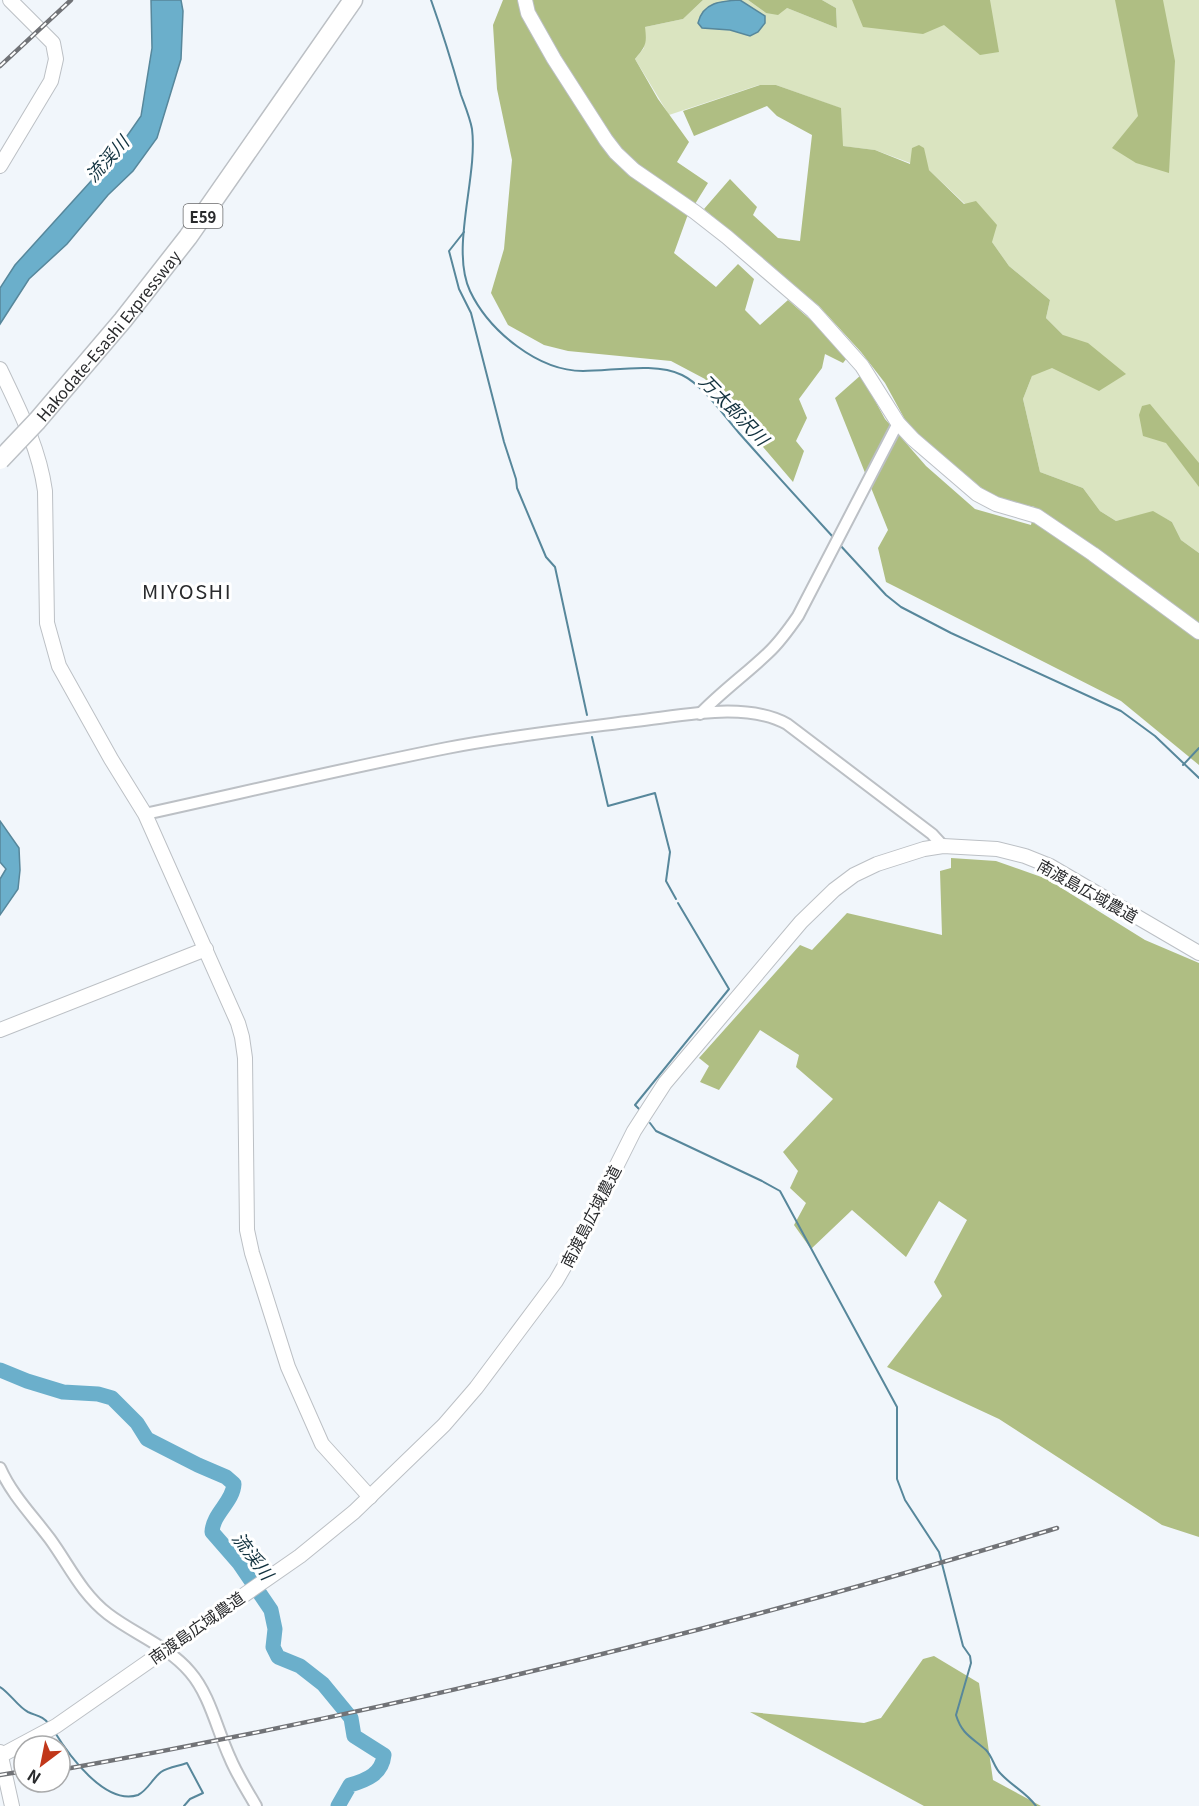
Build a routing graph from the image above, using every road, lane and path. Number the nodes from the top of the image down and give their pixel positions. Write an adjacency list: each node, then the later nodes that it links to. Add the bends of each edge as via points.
1 (10, 0): 4 (street, via 53,43 56,58 51,81)
2 (353, 0): 7 (highway, Hakodate-Esashi Expressway / E59, bridge, via 188,237 123,320)
3 (525, 0): 6 (street, via 528,13 554,59 616,153 727,237 813,311 862,366)
4 (0, 166)
5 (0, 369): 10 (street, via 26,422 42,470 47,623 58,666)
6 (898, 423): 8 (street, via 977,494 1037,516); 9 (street, via 798,616 769,653)
7 (0, 460)
8 (1199, 632)
9 (700, 714): 10 (street, via 447,748); 11 (street, via 744,712 779,719)
10 (145, 814): 12 (street)
11 (943, 846): 13 (street, 南渡島広域農道, via 997,849 1041,862); 16 (street, 南渡島広域農道, via 899,855 854,875 801,922 648,1107 579,1241 537,1309 444,1425)
12 (206, 949): 14 (street); 16 (street, via 238,1023 244,1047 247,1230 252,1253 288,1367 322,1444)
13 (1199, 953)
14 (0, 1030)
15 (0, 1468): 17 (street, via 79,1585 108,1614)
16 (370, 1497): 17 (street, 南渡島広域農道, via 300,1556)
17 (164, 1649): 18 (street, 南渡島広域農道, via 52,1729); 20 (street, via 199,1683 231,1761)
18 (0, 1755): 19 (street)
19 (12, 1806)
20 (256, 1806)

